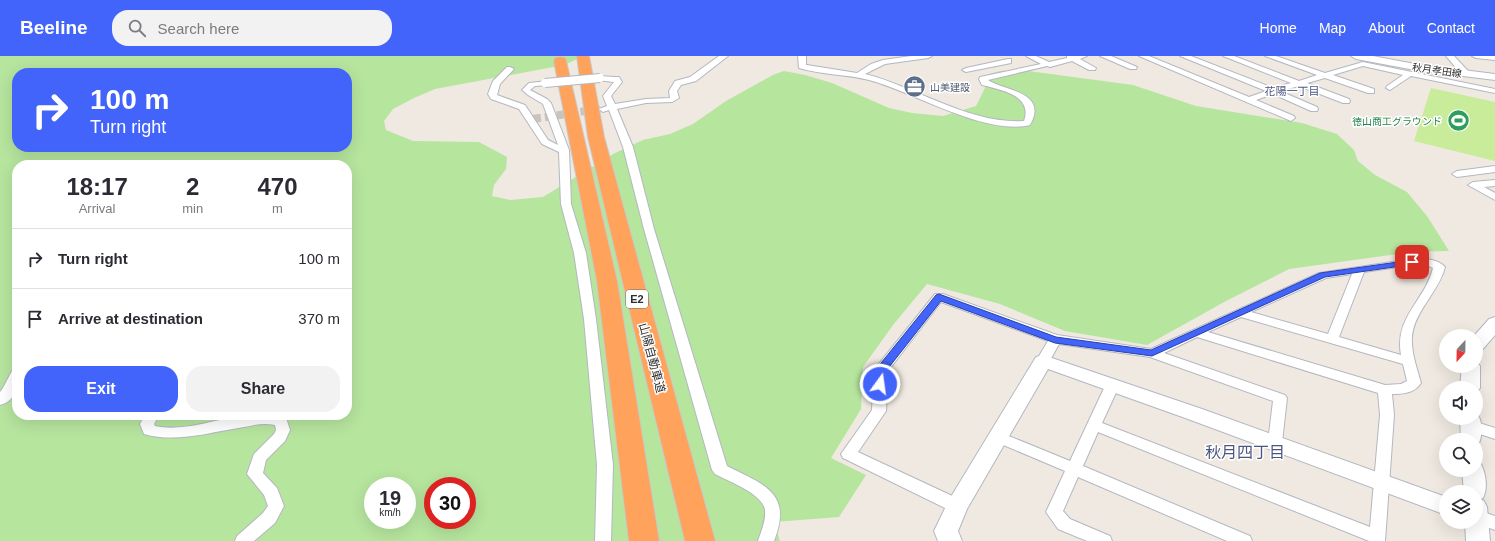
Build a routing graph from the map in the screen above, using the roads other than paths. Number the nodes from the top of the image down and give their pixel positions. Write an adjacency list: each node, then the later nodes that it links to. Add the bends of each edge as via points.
1 (583, 56): 81 (highway, 山陽自動車道 / E2, via 596,137)
2 (724, 56): 42 (street, via 693,79 678,83 673,91 675,98 672,100)
3 (802, 56): 31 (street, via 802,66)
4 (928, 56): 31 (street, via 880,63 867,68)
5 (994, 56): 20 (street)
6 (1030, 56): 22 (street)
7 (1083, 56): 16 (street)
8 (1104, 56): 23 (street)
9 (1143, 56): 34 (street)
10 (1184, 56): 28 (street)
11 (1227, 56): 21 (street)
12 (1253, 56): 21 (street)
13 (1269, 56): 32 (street)
14 (1450, 56): 30 (street)
15 (1476, 56): 17 (street)
16 (1070, 57): 22 (street); 24 (street)
17 (1495, 58)
18 (1362, 59): 29 (street); 30 (street, 秋月孝田線); 32 (street)
19 (560, 61): 80 (highway, E2, via 607,281)
20 (1008, 62): 26 (street); 27 (street)
21 (1243, 62): 28 (street); 35 (street)
22 (1050, 65): 26 (street)
23 (1133, 67)
24 (1092, 68)
25 (510, 69): 45 (street, via 496,83 492,94 499,100 522,107 545,142)
26 (1023, 69): 31 (street, via 983,80 1027,100 1030,117 1027,122 1021,124 962,112 879,80)
27 (966, 70)
28 (1226, 72): 34 (street); 37 (street)
29 (1409, 74): 36 (street); 38 (street)
30 (1466, 74): 33 (street, 秋月孝田線)
31 (859, 75)
32 (1323, 76): 35 (street); 39 (street)
33 (1495, 77)
34 (1208, 83): 40 (street)
35 (1300, 83): 37 (street); 41 (street)
36 (1390, 88)
37 (1273, 91): 40 (street); 43 (street)
38 (1495, 91)
39 (1371, 92)
40 (1249, 100): 44 (street)
41 (1346, 101)
42 (607, 107): 45 (street, bridge, via 608,96 618,82 616,80 600,78 545,82 528,87 528,93 547,104); 82 (street, via 628,147 649,229 720,470 755,487 768,498 774,509 772,527)
43 (1314, 109)
44 (1291, 118)
45 (564, 150): 79 (street, via 566,204 581,261 590,319 605,465)
46 (1495, 169): 47 (street)
47 (1457, 174)
48 (1495, 183): 49 (street, via 1473,185)
49 (1495, 197)
50 (1359, 270): 51 (street, via 1323,275); 56 (street); 59 (street, via 1412,262 1428,262 1439,267 1438,274 1407,331)
51 (1240, 313): 53 (street); 56 (street)
52 (1495, 323): 54 (street)
53 (1197, 333): 57 (street); 62 (street)
54 (1483, 338)
55 (1055, 339): 57 (street); 58 (street); 75 (street, via 939,297 881,370 879,411 848,454)
56 (1332, 339): 59 (street)
57 (1152, 353): 71 (street, via 1280,398)
58 (1043, 361): 60 (street); 70 (street)
59 (1407, 361): 62 (street, via 1414,384 1404,389)
60 (1113, 384): 67 (street); 71 (street)
61 (12, 385): 63 (street)
62 (1385, 390): 73 (street, via 1387,415)
63 (0, 400)
64 (149, 420): 65 (street, via 147,424 149,430 158,433)
65 (251, 420)
66 (277, 420): 78 (street, via 281,422 283,430 280,437 259,458 255,474 271,492 276,506 269,518)
67 (1094, 425): 72 (street); 77 (street)
68 (1470, 428): 69 (street)
69 (1495, 434)
70 (999, 437): 72 (street); 75 (street)
71 (1275, 442): 73 (street)
72 (1074, 468): 84 (street, via 1054,512 1064,524); 85 (street)
73 (1381, 482): 74 (street); 77 (street)
74 (1439, 503)
75 (957, 506): 83 (street, via 946,531)
76 (1479, 529): 86 (street)
77 (1377, 539)
78 (243, 541)
79 (603, 541)
80 (644, 541)
81 (700, 541)
82 (766, 541)
83 (950, 541)
84 (1104, 541)
85 (1244, 541)
86 (1478, 541)

